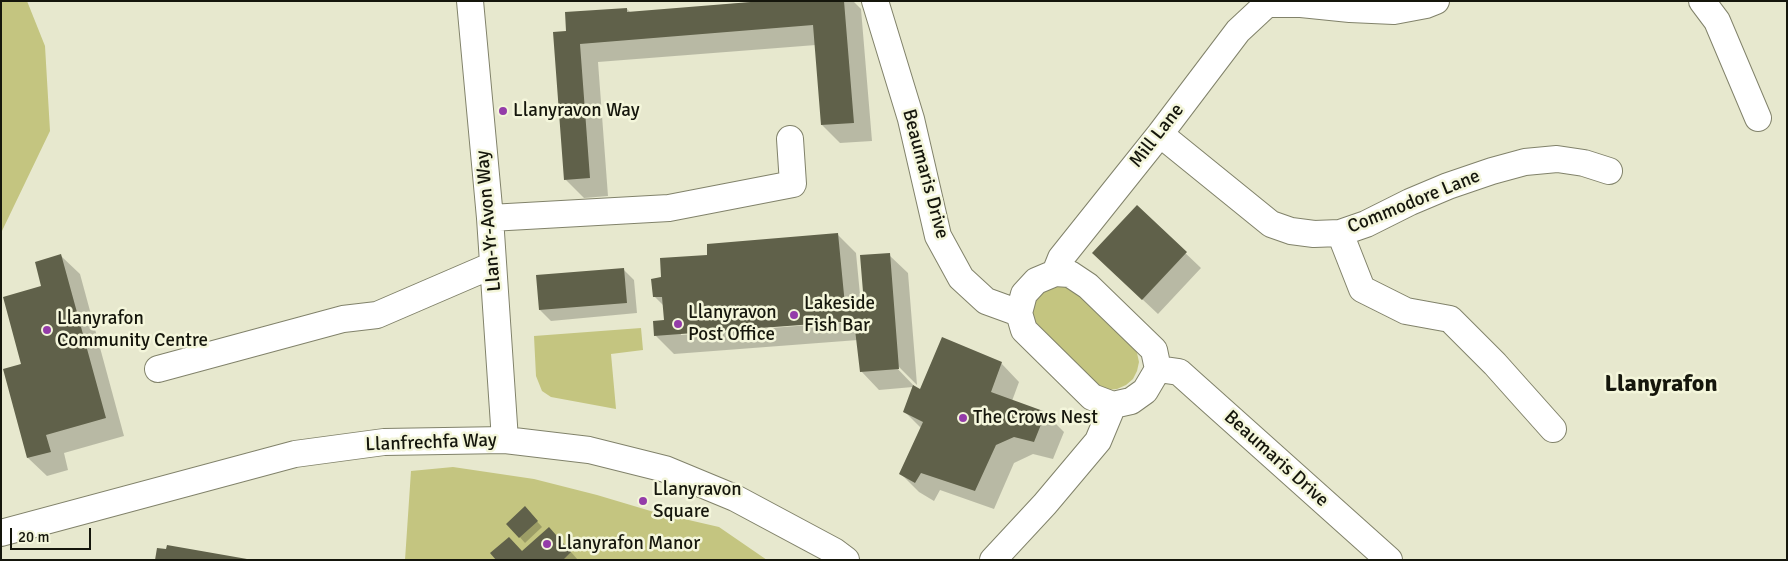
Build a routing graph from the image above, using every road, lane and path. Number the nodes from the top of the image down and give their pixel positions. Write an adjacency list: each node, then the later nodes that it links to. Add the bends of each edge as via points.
1 (470, 1): 9 (street, Llan-Yr-Avon Way)
2 (875, 1): 13 (street, Beaumaris Drive, via 911,119 938,236 961,278 986,301)
3 (1436, 1): 6 (street, Mill Lane, via 1394,11 1266,4 1238,31)
4 (1702, 1): 5 (street, via 1717,21)
5 (1758, 118)
6 (1160, 134): 10 (street, Commodore Lane, via 1271,224 1291,231); 12 (street, Mill Lane, via 1061,258)
7 (790, 139): 9 (street, via 793,184 669,208)
8 (1609, 171): 10 (street, Commodore Lane, via 1557,159 1525,162 1448,186)
9 (490, 218): 11 (street, Llan-Yr-Avon Way)
10 (1340, 233): 17 (street, via 1362,289 1406,310 1450,319)
11 (492, 266): 15 (street, via 377,315 343,319); 18 (street, Llan-Yr-Avon Way)
12 (1055, 273): 13 (street, via 1036,281 1024,294); 14 (street, via 1070,274 1088,286 1154,350)
13 (1019, 313): 16 (street, via 1024,330 1092,397)
14 (1158, 368): 16 (street, via 1145,392 1131,401); 22 (street, Beaumaris Drive, via 1179,372)
15 (158, 369)
16 (1114, 405): 21 (street, via 1098,441)
17 (1553, 429)
18 (505, 440): 19 (street, Llanfrechfa Way, via 384,442 295,454); 20 (street, Llanfrechfa Way, via 589,450 665,469 735,498)
19 (1, 533)
20 (846, 560)
21 (993, 560)
22 (1389, 560)

